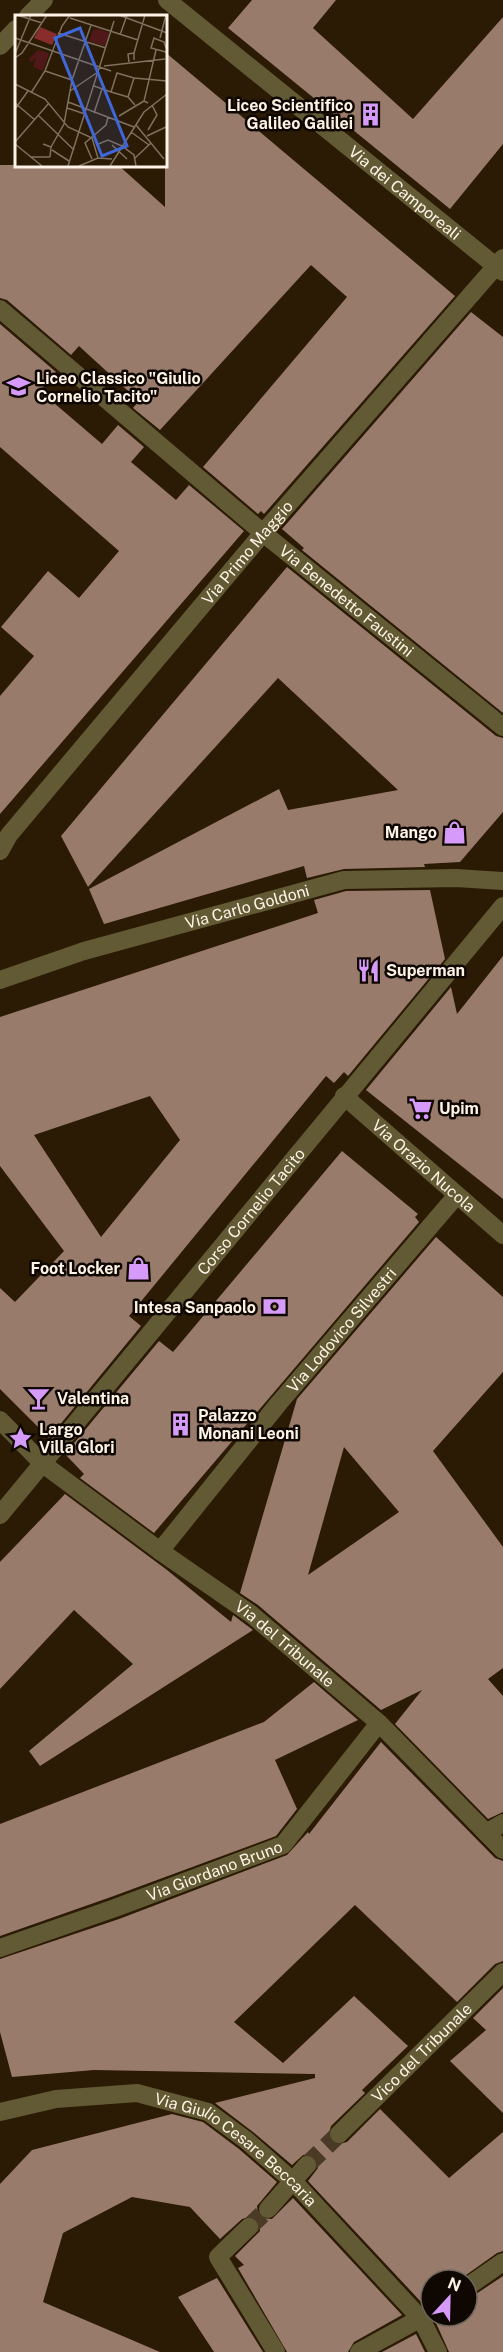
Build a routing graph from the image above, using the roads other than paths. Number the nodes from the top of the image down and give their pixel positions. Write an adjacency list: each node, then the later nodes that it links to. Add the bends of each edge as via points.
1 (44, 0): 3 (street)
2 (166, 0): 6 (street, Via dei Camporeali)
3 (29, 15)
4 (15, 30): 5 (street)
5 (0, 46)
6 (501, 265): 8 (street, Via Primo Maggio)
7 (0, 309): 8 (street, Via Benedetto Faustini)
8 (263, 533): 9 (street, Via Benedetto Faustini); 10 (street, Via Primo Maggio)
9 (503, 727)
10 (3, 838)
11 (503, 880): 13 (street, Via Carlo Goldoni, via 344,880 84,951)
12 (503, 906): 14 (street, Corso Cornelio Tacito)
13 (0, 980)
14 (344, 1096): 15 (street, Via Orazio Nucola); 18 (street, Corso Cornelio Tacito)
15 (457, 1195): 16 (street, Via Orazio Nucola); 20 (street, Via Lodovico Silvestri, via 279,1403)
16 (503, 1234)
17 (0, 1420): 18 (street)
18 (43, 1464): 19 (street, Corso Cornelio Tacito); 20 (street, Via del Tribunale)
19 (0, 1515)
20 (160, 1551): 21 (street, Via del Tribunale, via 250,1614)
21 (379, 1723): 23 (street, Via del Tribunale); 25 (street, Via Giordano Bruno, via 283,1845)
22 (503, 1823): 23 (street)
23 (486, 1833): 24 (street, Via del Tribunale)
24 (503, 1850)
25 (0, 1948)
26 (503, 1972): 28 (street, Vico del Tribunale)
27 (0, 2112): 30 (street, Via Giulio Cesare Beccaria, via 56,2099 137,2093 208,2112)
28 (339, 2134)
29 (308, 2165): 30 (street)
30 (294, 2182): 31 (street); 35 (street, Via Giulio Cesare Beccaria)
31 (268, 2209)
32 (249, 2227): 38 (street, via 218,2257)
33 (503, 2262): 34 (street)
34 (479, 2279)
35 (419, 2308)
36 (419, 2319): 39 (street)
37 (430, 2328): 40 (street, Via Giulio Cesare Beccaria)
38 (276, 2352)
39 (359, 2352)
40 (438, 2352)

